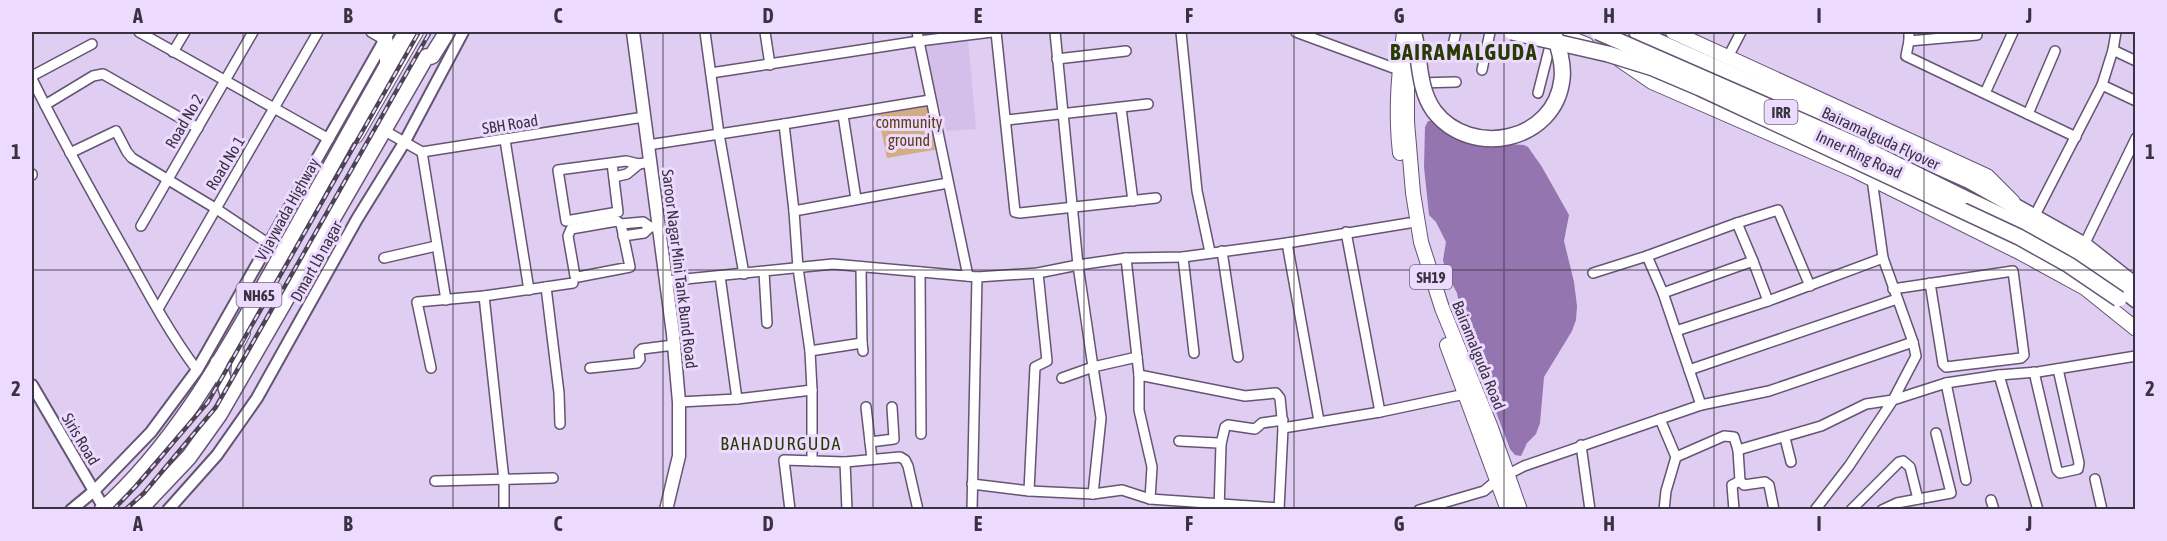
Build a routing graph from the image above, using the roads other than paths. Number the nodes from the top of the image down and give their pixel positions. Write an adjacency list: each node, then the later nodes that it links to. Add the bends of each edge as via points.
1 (139, 32): 38 (street)
2 (185, 32): 38 (street)
3 (253, 32): 50 (street, Road No 2)
4 (318, 32): 60 (street, Road No 1)
5 (371, 32): 30 (street)
6 (406, 32): 44 (highway, NH65)
7 (416, 32): 162 (main road, Vijaywada Highway, via 236,346)
8 (440, 32): 39 (main road, NH65)
9 (447, 32): 39 (highway, NH65, via 432,56)
10 (463, 32): 75 (street, Dmart Lb nagar)
11 (633, 32): 65 (main road, Saroor Nagar Mini Tank Bund Road)
12 (705, 32): 48 (street)
13 (765, 32): 45 (street)
14 (994, 32): 31 (street); 66 (street)
15 (1055, 32): 41 (street)
16 (1181, 32): 107 (street, via 1197,192)
17 (1296, 32): 46 (street)
18 (1410, 32): 22 (highway, bridge, via 1424,91 1433,110 1447,125 1486,140 1527,131 1556,100 1562,80); 46 (main road, Bairamalguda Road / SH19); 52 (main road, Bairamalguda Road / SH19)
19 (1456, 32): 34 (street)
20 (1490, 32): 47 (street)
21 (1512, 32): 140 (highway, bridge, via 1632,61 1700,88 2019,237 2069,265)
22 (1554, 32): 42 (main road, Inner Ring Road); 54 (street)
23 (1598, 32): 93 (highway, Bairamalguda Flyover / IRR, bridge, via 1861,147 1962,197)
24 (1635, 32): 42 (main road); 93 (highway, Bairamalguda Flyover / IRR, via 1970,181)
25 (1673, 32): 40 (main road, Inner Ring Road)
26 (1741, 32): 40 (street)
27 (2013, 32): 55 (street)
28 (2116, 32): 35 (street)
29 (1977, 35): 32 (street)
30 (387, 36): 44 (highway); 73 (street)
31 (918, 36): 45 (street); 56 (street)
32 (1909, 36): 55 (street, via 1906,56)
33 (92, 44): 49 (street)
34 (1453, 45)
35 (2113, 50): 43 (street); 53 (street)
36 (1126, 51): 41 (street)
37 (2055, 51): 62 (street)
38 (173, 52): 50 (street)
39 (426, 57): 69 (highway, NH65)
40 (1728, 57): 93 (main road, Inner Ring Road, via 1987,176)
41 (1057, 59): 64 (street)
42 (1620, 60): 85 (main road, Inner Ring Road, via 1652,82)
43 (2136, 61)
44 (388, 64): 151 (highway, Vijaywada Highway / NH65)
45 (770, 65): 48 (street)
46 (1399, 70): 82 (main road, Bairamalguda Road / SH19, via 1397,126)
47 (1482, 70)
48 (711, 73): 70 (street)
49 (32, 78): 59 (street)
50 (224, 81): 60 (street); 68 (street, Road No 2)
51 (1455, 82): 52 (street)
52 (1407, 83): 82 (main road, Bairamalguda Road / SH19)
53 (2102, 86): 57 (street); 71 (street)
54 (1538, 93)
55 (1985, 93): 62 (street)
56 (930, 100): 63 (street); 86 (street)
57 (2136, 101)
58 (1148, 104): 61 (street)
59 (45, 105): 68 (street, via 93,76 104,74); 78 (street)
60 (275, 108): 73 (street); 90 (street, Road No 1)
61 (1121, 108): 64 (street); 89 (street)
62 (2028, 114): 71 (street)
63 (843, 115): 67 (street); 88 (street)
64 (1063, 115): 66 (street); 91 (street)
65 (644, 117): 74 (street, SBH Road); 76 (main road, Saroor Nagar Mini Tank Bund Road)
66 (1007, 120): 91 (street, via 1015,212)
67 (784, 124): 70 (street); 92 (street)
68 (198, 128): 84 (street, Road No 2)
69 (385, 131): 75 (street); 162 (highway, NH65)
70 (719, 134): 76 (street); 123 (street)
71 (2076, 137): 93 (street)
72 (2136, 138): 79 (street)
73 (329, 139): 102 (street)
74 (505, 140): 77 (street, SBH Road); 132 (street)
75 (404, 143): 77 (street); 212 (street, Dmart Lb nagar, via 257,398 217,455)
76 (648, 145): 81 (main road, Saroor Nagar Mini Tank Bund Road)
77 (422, 152): 104 (street)
78 (70, 153): 84 (street, via 116,131 129,155); 139 (street)
79 (2132, 154): 103 (street)
80 (612, 163): 81 (street); 83 (street); 83 (street, via 558,170 566,220 618,212)
81 (645, 163): 83 (street); 98 (main road, Saroor Nagar Mini Tank Bund Road)
82 (1406, 163): 94 (main road, Bairamalguda Road / SH19); 179 (main road, Bairamalguda Road / SH19, via 1427,266)
83 (614, 177)
84 (167, 179): 90 (street); 97 (street, Road No 2)
85 (1872, 179): 105 (main road, Inner Ring Road); 113 (street)
86 (948, 183): 88 (street); 125 (street)
87 (1156, 198): 89 (street)
88 (856, 199): 92 (street)
89 (1133, 201): 91 (street)
90 (215, 208): 102 (street); 139 (street, Road No 1)
91 (1072, 208): 115 (street)
92 (794, 210): 117 (street)
93 (2025, 217): 103 (highway, Inner Ring Road / IRR); 105 (highway); 137 (highway, Bairamalguda Flyover / IRR)
94 (1408, 223): 99 (street); 166 (main road, Bairamalguda Road / SH19)
95 (621, 224): 98 (street, via 643,222); 100 (street); 100 (street, via 617,221 571,230 568,236 575,276 628,269)
96 (1737, 224): 109 (street); 114 (street); 129 (street, via 1778,210)
97 (141, 226)
98 (654, 227): 100 (street); 126 (main road, Saroor Nagar Mini Tank Bund Road)
99 (1346, 232): 101 (street); 174 (street)
100 (623, 236)
101 (1287, 243): 106 (street); 176 (street)
102 (269, 244): 156 (street)
103 (2084, 245): 130 (highway, Inner Ring Road / IRR)
104 (436, 246): 111 (street); 136 (street)
105 (2007, 246): 108 (main road, Inner Ring Road)
106 (1222, 251): 107 (street); 150 (street)
107 (1210, 252): 110 (street)
108 (2021, 253): 118 (street); 142 (main road, Inner Ring Road, via 2085,288)
109 (1647, 256): 122 (street); 133 (street)
110 (1183, 257): 112 (street); 147 (street)
111 (384, 258)
112 (1126, 258): 115 (street); 149 (street)
113 (1884, 258): 129 (street); 134 (street)
114 (1753, 261): 133 (street); 138 (street)
115 (1078, 264): 121 (street); 152 (street)
116 (861, 267): 117 (street, via 833,264); 120 (street); 146 (street, via 862,347)
117 (798, 268): 119 (street); 146 (street)
118 (2013, 271): 128 (street); 128 (street, via 2024,355 2021,358 1946,367)
119 (764, 272): 123 (street); 141 (street)
120 (920, 272): 125 (street); 181 (street)
121 (1038, 273): 125 (street); 202 (street, via 1047,361 1035,367)
122 (1593, 273)
123 (744, 274): 124 (street)
124 (720, 276): 126 (street); 168 (street)
125 (972, 277): 200 (street)
126 (666, 280): 145 (main road, Saroor Nagar Mini Tank Bund Road)
127 (573, 283): 131 (street)
128 (1930, 283): 134 (street)
129 (1810, 286): 138 (street)
130 (2136, 286)
131 (546, 287): 132 (street); 177 (street)
132 (529, 290): 135 (street)
133 (1663, 293): 143 (street)
134 (1895, 294): 144 (street); 157 (street)
135 (484, 296): 136 (street); 196 (street)
136 (446, 300): 153 (street, via 417,302)
137 (2136, 300)
138 (1768, 301): 143 (street)
139 (158, 309): 156 (street)
140 (2136, 312)
141 (766, 323)
142 (2136, 328)
143 (1676, 331): 157 (street)
144 (1913, 342): 169 (street, via 1916,356); 171 (street, via 1770,391)
145 (674, 345): 154 (street, via 642,349 638,363); 170 (main road, Saroor Nagar Mini Tank Bund Road)
146 (810, 351): 165 (street)
147 (1194, 353)
148 (2136, 356): 155 (street)
149 (1137, 357): 152 (street); 159 (street)
150 (1238, 357)
151 (218, 363): 167 (highway); 208 (highway, Vijaywada Highway / NH65, via 144,468)
152 (1093, 367): 161 (street); 203 (street, via 1101,418)
153 (431, 368)
154 (590, 368)
155 (2058, 369): 158 (street); 158 (street, via 2079,463 2078,469 2062,472 2057,470)
156 (197, 370): 201 (street, via 151,432)
157 (1689, 370): 171 (street)
158 (2034, 372): 160 (street)
159 (1139, 375): 178 (street, via 1245,396 1276,393); 204 (street, via 1139,410 1152,467)
160 (1999, 375): 163 (street); 229 (street)
161 (1062, 378)
162 (238, 381): 167 (highway, NH65)
163 (1946, 383): 169 (street); 197 (street)
164 (32, 385): 201 (street, Siris Road)
165 (812, 390): 168 (street); 190 (street)
166 (1465, 394): 174 (street); 179 (main road, Bairamalguda Road / SH19)
167 (229, 397): 211 (highway, NH65, via 189,457)
168 (737, 399): 170 (street)
169 (1893, 400): 182 (street, via 1866,404); 226 (street)
170 (679, 402): 214 (main road, Saroor Nagar Mini Tank Bund Road, via 679,456)
171 (1701, 405): 175 (street)
172 (892, 406): 184 (street, via 894,439)
173 (866, 407): 184 (street)
174 (1380, 412): 176 (street)
175 (1660, 419): 186 (street); 188 (street)
176 (1319, 421): 178 (street)
177 (560, 424)
178 (1283, 424): 185 (street, via 1262,423 1255,429 1228,425); 209 (street)
179 (1485, 430): 193 (main road, Bairamalguda Road / SH19)
180 (1936, 433): 205 (street, via 1951,493)
181 (921, 435)
182 (1785, 438): 187 (street); 192 (street)
183 (1179, 441): 185 (street)
184 (870, 442): 189 (street)
185 (1221, 444): 207 (street)
186 (1581, 445): 193 (street); 222 (street)
187 (1738, 450): 188 (street, via 1730,435); 199 (street)
188 (1676, 456): 223 (street)
189 (872, 459): 191 (street); 217 (street, via 905,460)
190 (812, 461): 191 (street); 215 (street, via 784,460)
191 (845, 462): 216 (street)
192 (1791, 462)
193 (1502, 477): 219 (street, via 1484,491); 220 (main road, Bairamalguda Road / SH19); 221 (main road, Bairamalguda Road / SH19)
194 (553, 478): 196 (street)
195 (2095, 479): 230 (street)
196 (504, 480): 198 (street); 213 (street)
197 (1966, 480)
198 (435, 481)
199 (1740, 481): 224 (street, via 1732,486); 225 (street, via 1769,485)
200 (972, 484): 202 (street); 218 (street)
201 (94, 491): 208 (street, Siris Road); 210 (street)
202 (1029, 491): 203 (street)
203 (1093, 494): 204 (street, via 1122,490)
204 (1150, 499): 206 (street)
205 (1918, 499): 227 (street, via 1910,467 1904,461); 228 (street)
206 (1172, 505): 207 (street)
207 (1220, 507): 209 (street)
208 (103, 509)
209 (1279, 509)
210 (71, 510)
211 (139, 510)
212 (168, 510)
213 (504, 510)
214 (666, 510)
215 (790, 510)
216 (847, 510)
217 (918, 510)
218 (972, 510)
219 (1419, 510)
220 (1508, 510)
221 (1520, 510)
222 (1590, 510)
223 (1664, 510)
224 (1734, 510)
225 (1774, 510)
226 (1815, 510)
227 (1851, 510)
228 (1882, 510)
229 (2038, 510)
230 (2102, 510)

